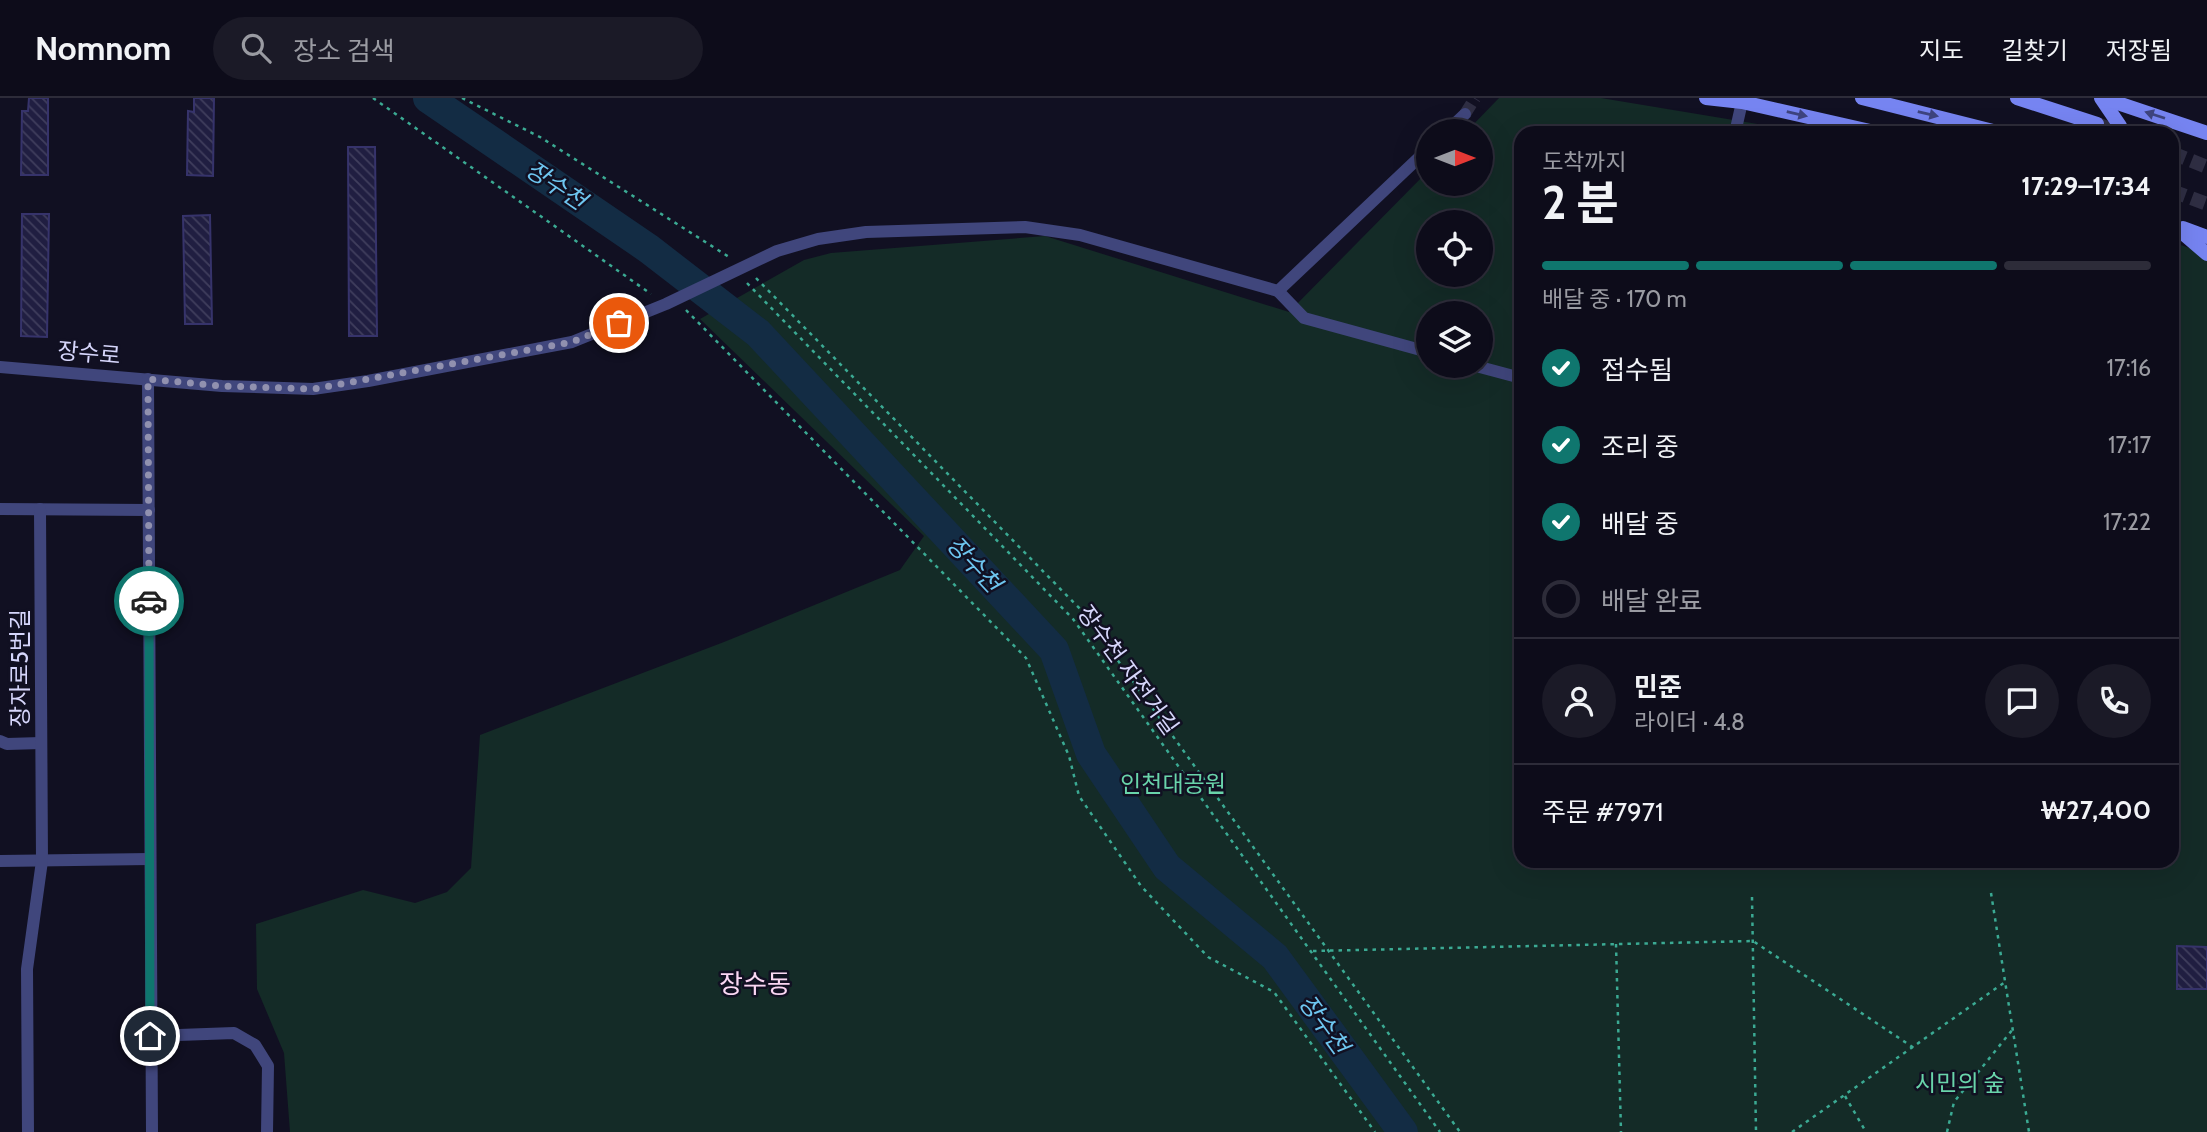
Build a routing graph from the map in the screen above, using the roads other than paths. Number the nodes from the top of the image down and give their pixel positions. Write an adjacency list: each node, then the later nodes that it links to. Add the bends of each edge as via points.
1 (1706, 98): 5 (main road)
2 (1862, 98): 11 (main road, one-way to 11)
3 (2017, 98): 8 (main road)
4 (2102, 98): 12 (main road); 13 (main road, one-way to 4)
5 (1742, 102): 9 (street); 10 (main road, one-way to 10)
6 (1465, 114): 7 (street)
7 (1460, 119)
8 (2097, 124)
9 (1737, 126)
10 (1848, 126)
11 (1973, 126)
12 (2120, 126)
13 (2191, 127): 14 (main road); 15 (main road)
14 (2207, 133)
15 (2207, 147)
16 (1416, 160): 21 (street)
17 (2179, 226): 19 (main road)
18 (2179, 230): 20 (main road)
19 (2207, 236)
20 (2207, 254)
21 (1278, 291): 22 (street, via 1304,318); 26 (street, 장수로, via 1080,235 1025,227 866,232 787,248 572,342 313,389)
22 (1416, 349)
23 (0, 367): 26 (street, 장수로)
24 (1493, 371): 25 (street)
25 (1514, 376)
26 (148, 379): 29 (street)
27 (0, 509): 28 (street)
28 (40, 509): 29 (street); 31 (street, 장자로5번길)
29 (149, 510): 32 (street)
30 (0, 741): 31 (street, 장자로5번길)
31 (41, 743): 34 (street, 장자로5번길)
32 (150, 859): 34 (street); 35 (street)
33 (0, 861): 34 (street)
34 (41, 861): 36 (street, 장자로5번길, via 27,968)
35 (150, 1036): 37 (street); 38 (street, via 234,1033 255,1045 268,1066)
36 (28, 1132)
37 (152, 1132)
38 (267, 1132)

